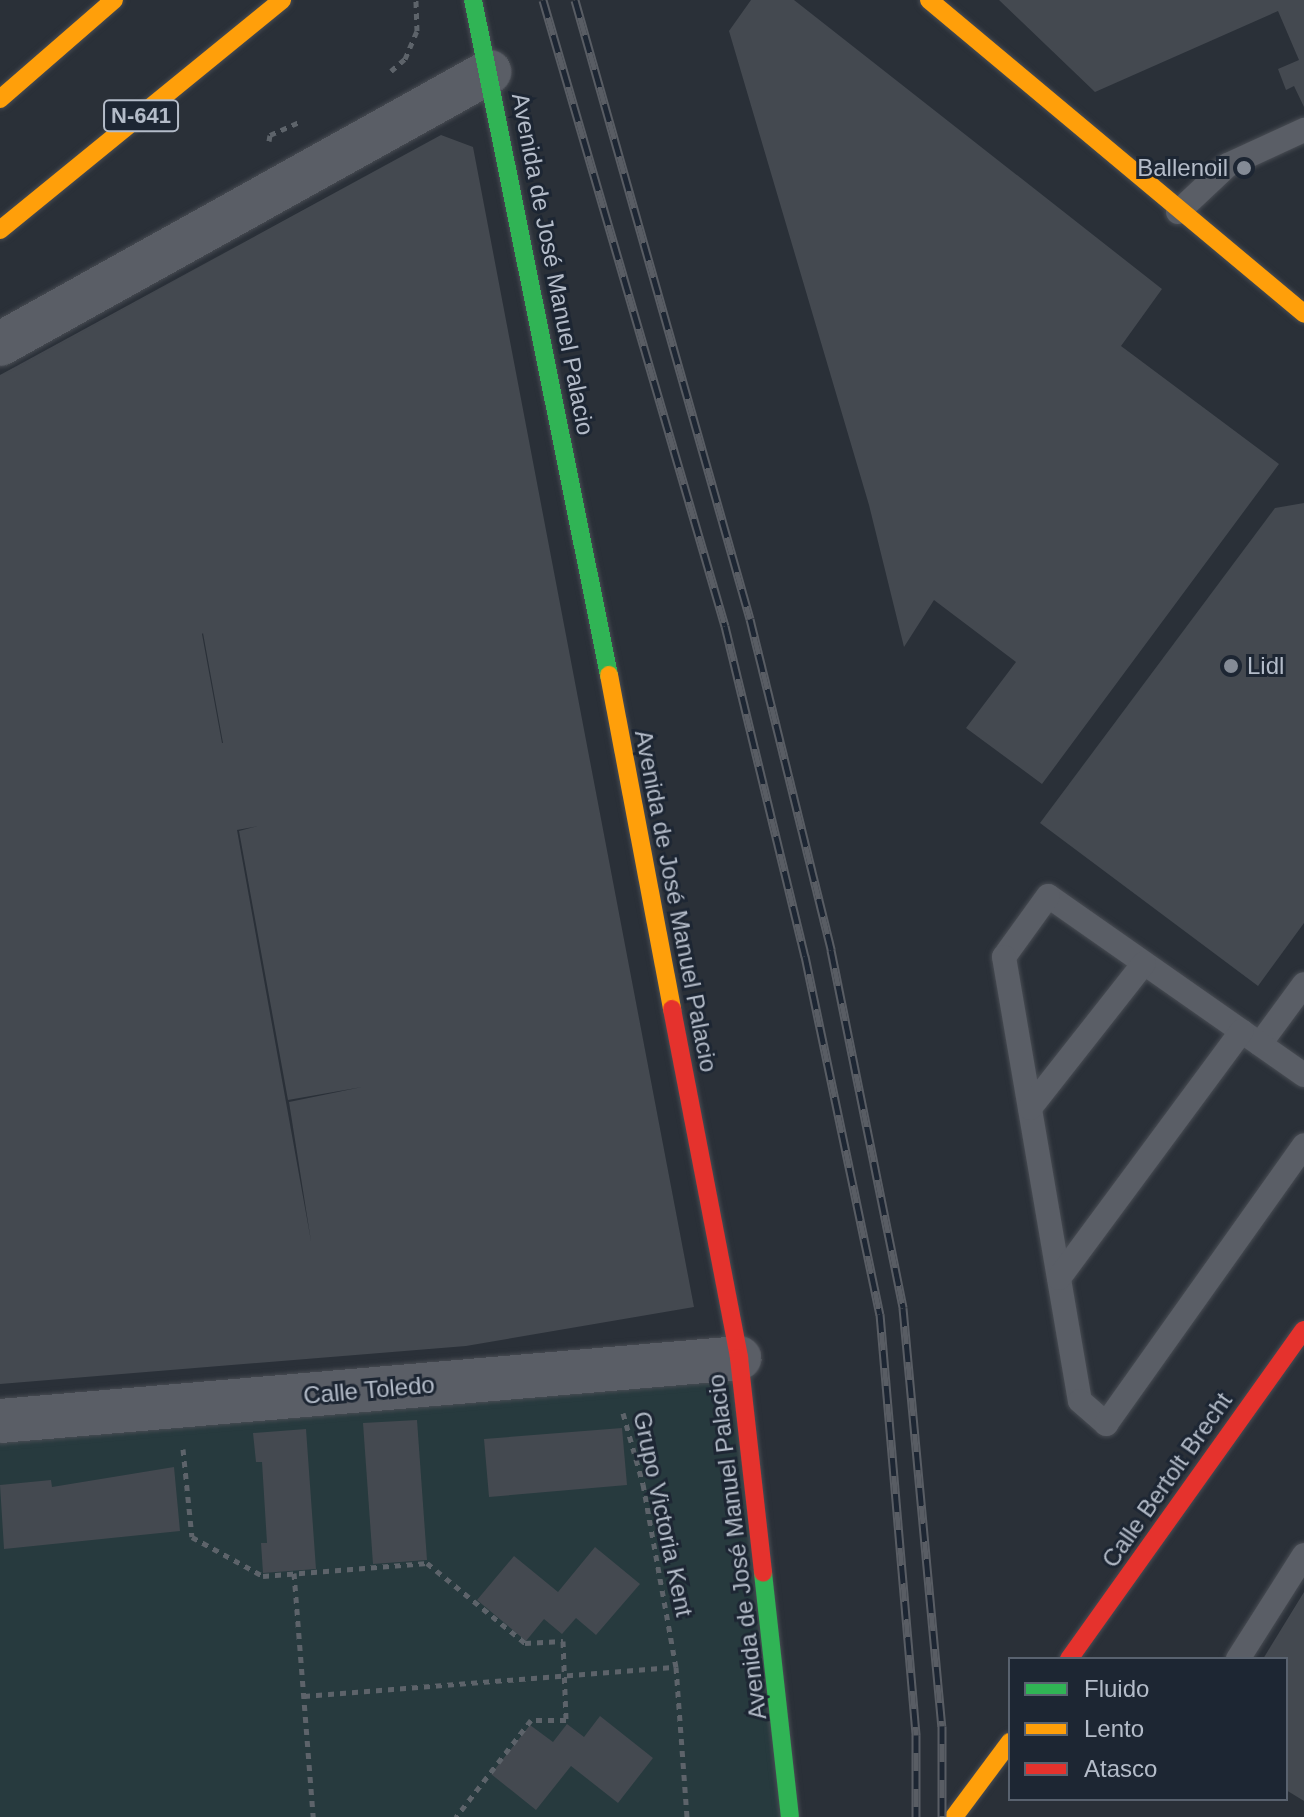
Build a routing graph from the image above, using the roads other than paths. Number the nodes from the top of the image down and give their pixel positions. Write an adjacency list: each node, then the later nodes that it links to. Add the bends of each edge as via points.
1 (114, 0): 6 (main road)
2 (282, 0): 9 (main road, N-641)
3 (473, 0): 5 (main road, Avenida de José Manuel Palacio)
4 (929, 0): 8 (main road)
5 (489, 72): 11 (street); 20 (main road, Avenida de José Manuel Palacio)
6 (0, 99)
7 (1304, 130): 8 (lane, via 1228,165)
8 (1178, 212): 10 (main road)
9 (0, 230)
10 (1304, 314)
11 (0, 344)
12 (1144, 963): 14 (lane); 16 (lane); 16 (lane, via 1048,896 1004,957)
13 (1304, 984): 14 (lane)
14 (1251, 1038): 15 (lane); 18 (lane)
15 (1304, 1075)
16 (1030, 1108): 18 (lane)
17 (1304, 1145): 18 (lane, via 1106,1424 1080,1401)
18 (1059, 1278)
19 (1304, 1330): 23 (main road, Calle Bertolt Brecht)
20 (739, 1358): 21 (street, Calle Toledo); 26 (main road, Avenida de José Manuel Palacio)
21 (0, 1421)
22 (1304, 1555): 24 (lane)
23 (1070, 1657)
24 (1239, 1657)
25 (1008, 1745): 29 (main road)
26 (788, 1787): 27 (main road, Avenida de José Manuel Palacio); 28 (main road)
27 (790, 1817)
28 (803, 1817)
29 (954, 1817)

